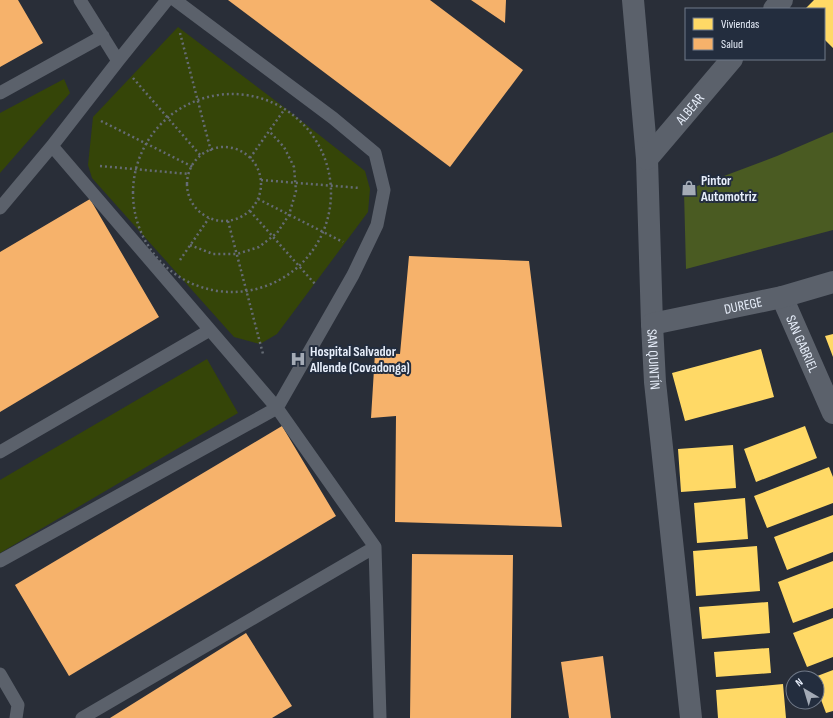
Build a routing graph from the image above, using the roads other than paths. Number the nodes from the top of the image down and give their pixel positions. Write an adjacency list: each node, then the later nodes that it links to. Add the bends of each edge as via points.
1 (80, 0): 7 (lane)
2 (167, 0): 9 (lane)
3 (175, 0): 18 (lane, via 333,118 375,153 384,190 377,224 354,275)
4 (633, 0): 12 (street, SAN QUINTÍN)
5 (782, 0): 6 (street)
6 (775, 8)
7 (103, 36): 9 (lane); 10 (lane)
8 (731, 60): 12 (street, ALBEAR)
9 (118, 61): 11 (lane)
10 (0, 92)
11 (52, 146): 13 (lane); 17 (lane, via 170,275)
12 (647, 158): 16 (street, SAN QUINTÍN)
13 (0, 208)
14 (833, 282): 15 (street, DUREGE)
15 (782, 297): 16 (street, DUREGE); 19 (street, SAN GABRIEL)
16 (652, 324): 28 (street, SAN QUINTÍN)
17 (210, 330): 18 (lane); 20 (lane)
18 (277, 408): 21 (lane); 22 (lane)
19 (833, 413)
20 (0, 452)
21 (375, 547): 26 (lane); 27 (lane)
22 (0, 561)
23 (0, 674): 24 (lane)
24 (17, 712): 25 (lane)
25 (23, 718)
26 (82, 718)
27 (380, 718)
28 (690, 718)

